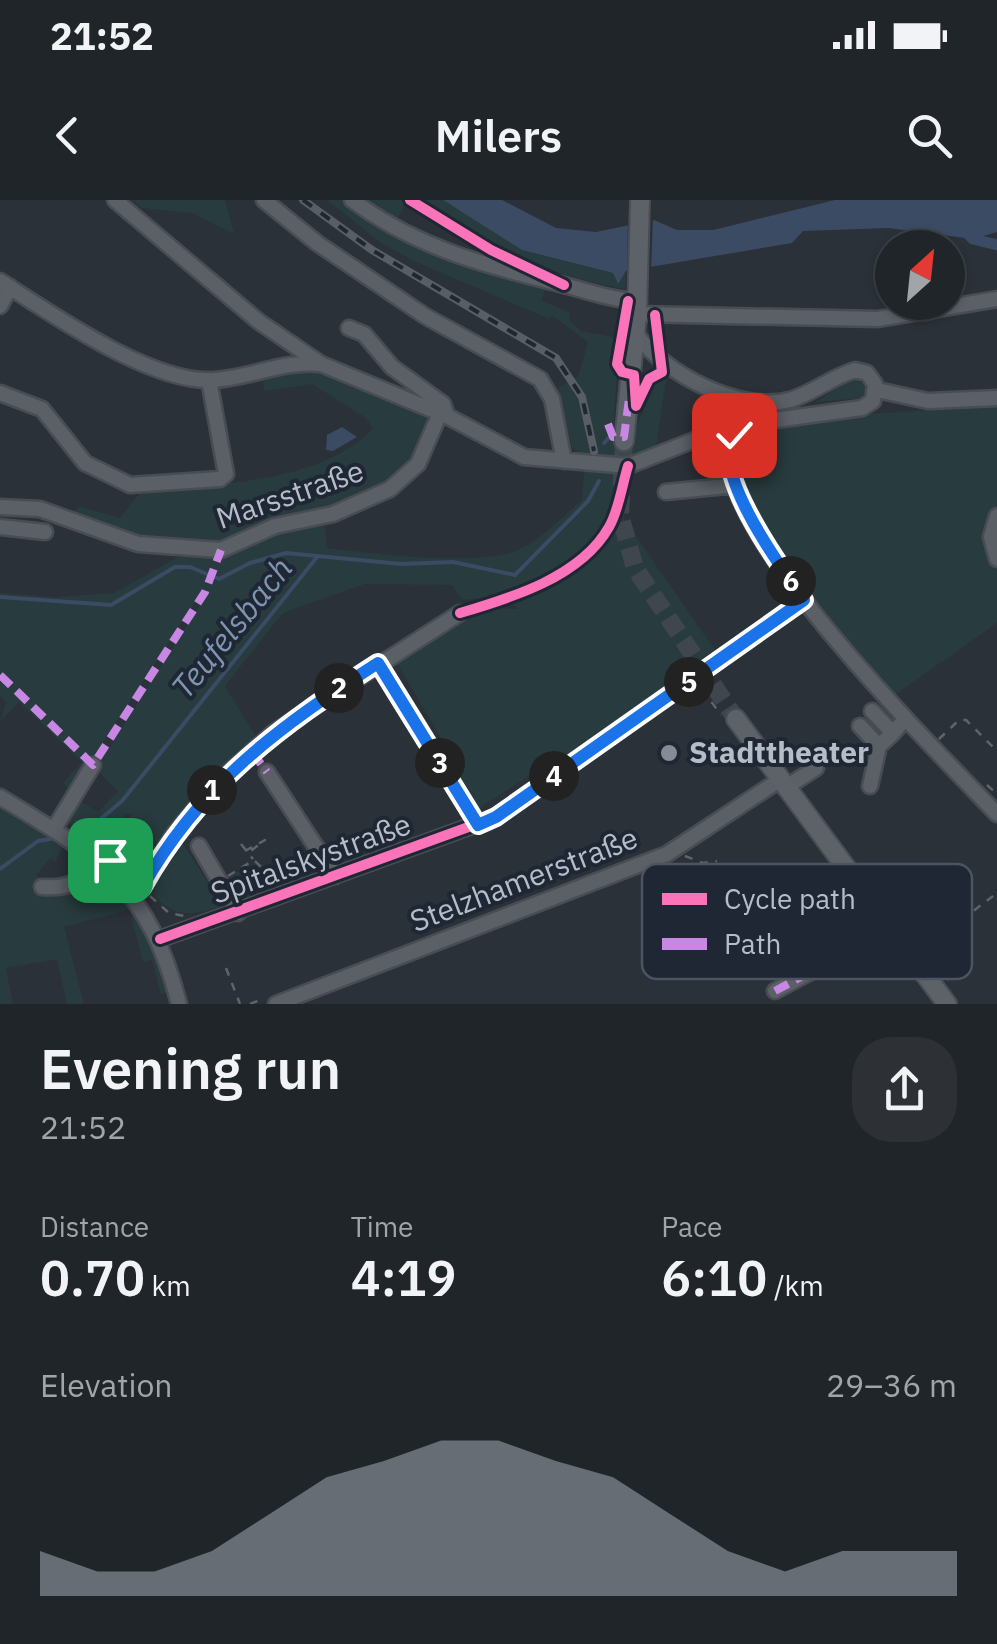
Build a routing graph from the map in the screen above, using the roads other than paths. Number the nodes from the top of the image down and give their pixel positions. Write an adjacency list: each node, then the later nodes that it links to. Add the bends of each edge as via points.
1 (115, 200): 11 (street, via 258,322)
2 (264, 200): 19 (street, via 425,316 540,379 552,400)
3 (352, 200): 8 (street, via 426,245)
4 (640, 206): 8 (main road)
5 (5, 284): 7 (street); 12 (street, via 77,332 146,363)
6 (997, 299): 8 (street, via 878,319)
7 (0, 306)
8 (638, 308): 10 (main road)
9 (349, 328): 16 (street, via 444,404)
10 (635, 342): 13 (street, via 674,369 749,400 787,401 854,370 866,373); 18 (main road)
11 (320, 364): 12 (street); 16 (street)
12 (209, 380): 14 (street, via 226,474 145,486 92,468 42,409)
13 (876, 390): 15 (street, via 928,401); 17 (street, via 862,408 761,422)
14 (0, 393)
15 (993, 398)
16 (443, 414): 19 (street, via 524,457); 22 (street, Marsstraße, via 418,464 390,489 221,550 138,544 40,509)
17 (730, 440): 19 (street, via 702,437 628,466); 20 (street, via 727,456)
18 (624, 441)
19 (564, 461)
20 (736, 485): 21 (street); 27 (street)
21 (666, 492)
22 (0, 507)
23 (997, 516): 26 (street, via 991,537)
24 (0, 526): 25 (street)
25 (45, 532)
26 (997, 560)
27 (804, 600): 33 (street); 42 (street, Spitalskystraße)
28 (460, 612): 29 (street)
29 (378, 663): 42 (street); 49 (street, via 273,733 217,783 174,834)
30 (872, 711): 33 (street)
31 (736, 719): 38 (main road)
32 (860, 726): 34 (street)
33 (898, 727): 34 (street); 41 (street)
34 (879, 746): 39 (street, via 869,760 876,773)
35 (93, 766): 43 (street)
36 (816, 768): 38 (street, Stelzhamerstraße)
37 (267, 772): 47 (street)
38 (782, 784): 46 (main road); 54 (street, Stelzhamerstraße, via 679,847)
39 (870, 786)
40 (0, 798): 43 (street)
41 (997, 814)
42 (478, 825): 47 (street, Spitalskystraße)
43 (54, 830): 45 (street)
44 (199, 846): 50 (street)
45 (98, 860): 48 (street, via 76,884); 49 (street)
46 (843, 864)
47 (335, 876): 50 (street, Spitalskystraße)
48 (43, 882)
49 (138, 893): 51 (street)
50 (238, 913): 51 (street, Spitalskystraße)
51 (160, 939): 55 (street)
52 (798, 979): 53 (street)
53 (774, 992)
54 (272, 1001)
55 (179, 1004)

